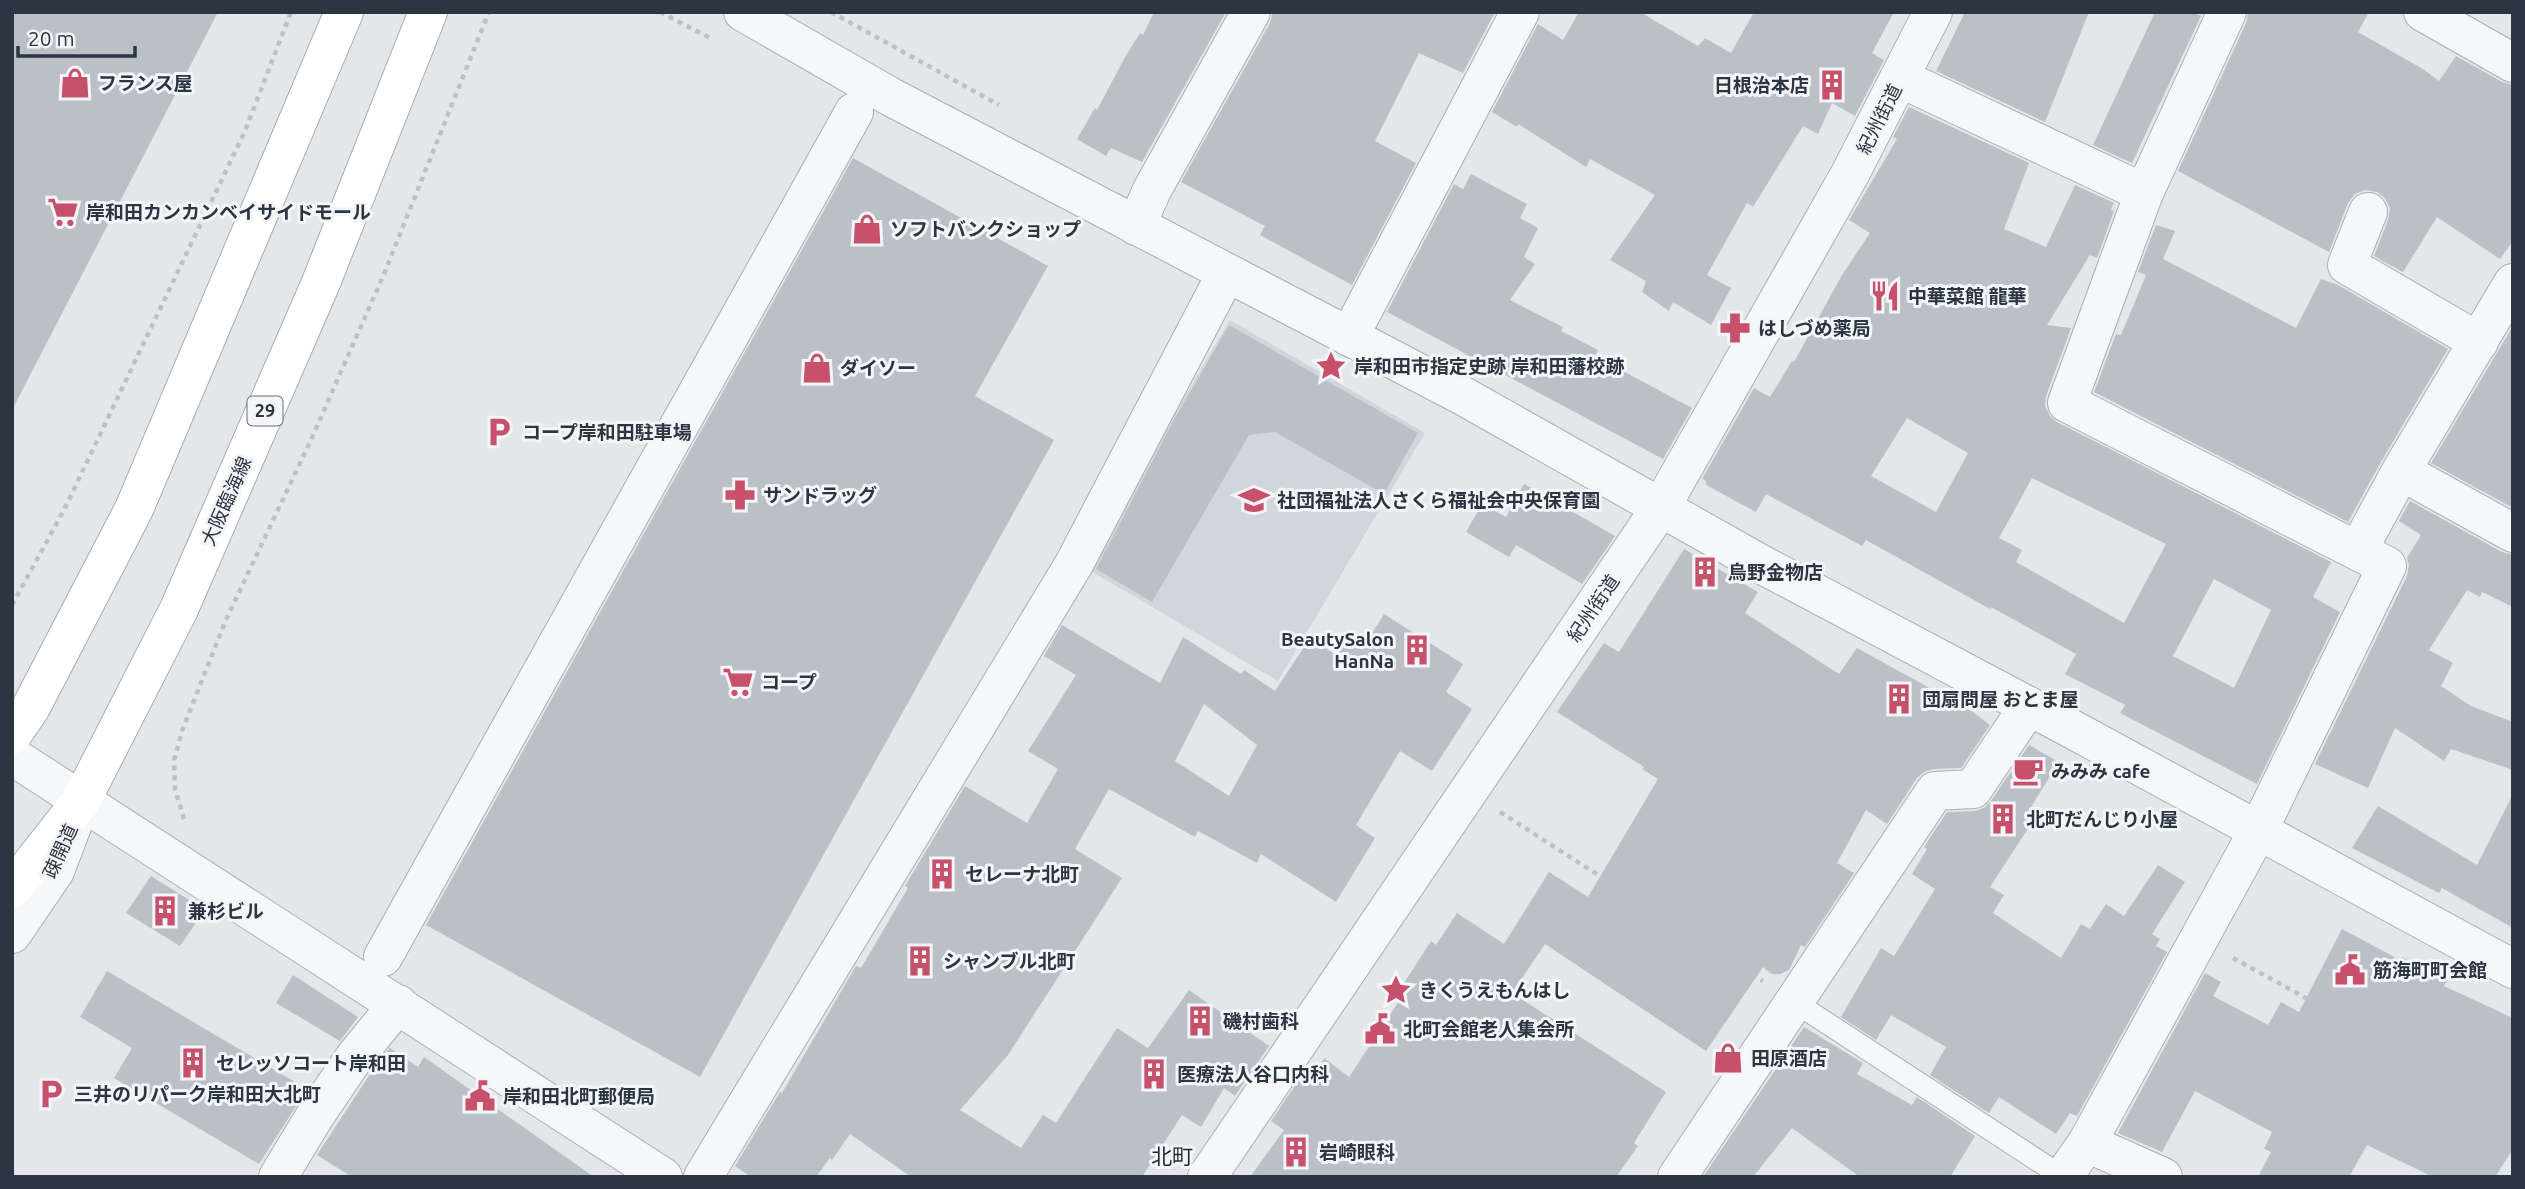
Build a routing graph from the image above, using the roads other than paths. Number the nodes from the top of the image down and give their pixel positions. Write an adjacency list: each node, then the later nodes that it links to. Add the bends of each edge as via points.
1 (344, 12): 24 (main road, via 134,509)
2 (428, 12): 26 (main road, 大阪臨海線 / 29, via 320,285 195,572)
3 (743, 12): 14 (street, via 891,97)
4 (1251, 12): 14 (street)
5 (1520, 12): 17 (street)
6 (1933, 12): 10 (street, 紀州街道)
7 (2227, 12): 12 (street)
8 (2423, 12): 9 (street)
9 (2513, 64)
10 (1900, 78): 12 (street); 20 (street, 紀州街道)
11 (854, 112): 30 (street)
12 (2144, 192): 22 (street, via 2067,403)
13 (2368, 212): 18 (street, via 2347,265)
14 (1136, 226): 15 (street)
15 (1226, 274): 17 (street); 37 (street, via 1074,564)
16 (2513, 284): 18 (street)
17 (1349, 337): 20 (street)
18 (2479, 342): 19 (street)
19 (2401, 471): 21 (street); 22 (street)
20 (1661, 507): 23 (street); 38 (street, 紀州街道)
21 (2513, 533)
22 (2358, 550): 27 (street, via 2388,566)
23 (2029, 706): 27 (street); 32 (street, via 1973,789 1936,791)
24 (12, 735)
25 (12, 756): 26 (street)
26 (81, 801): 28 (main road, 大阪臨海線 / 29); 29 (street, 疎開道, via 55,871); 33 (street)
27 (2258, 831): 31 (street); 34 (street)
28 (12, 889)
29 (12, 934)
30 (383, 957)
31 (2513, 969)
32 (1796, 1003): 39 (street); 40 (lane)
33 (398, 1004): 35 (street, via 354,1058); 36 (street)
34 (2087, 1143): 40 (street); 41 (street)
35 (278, 1177)
36 (663, 1177)
37 (704, 1177)
38 (1208, 1177)
39 (1677, 1177)
40 (2063, 1177)
41 (2163, 1177)

